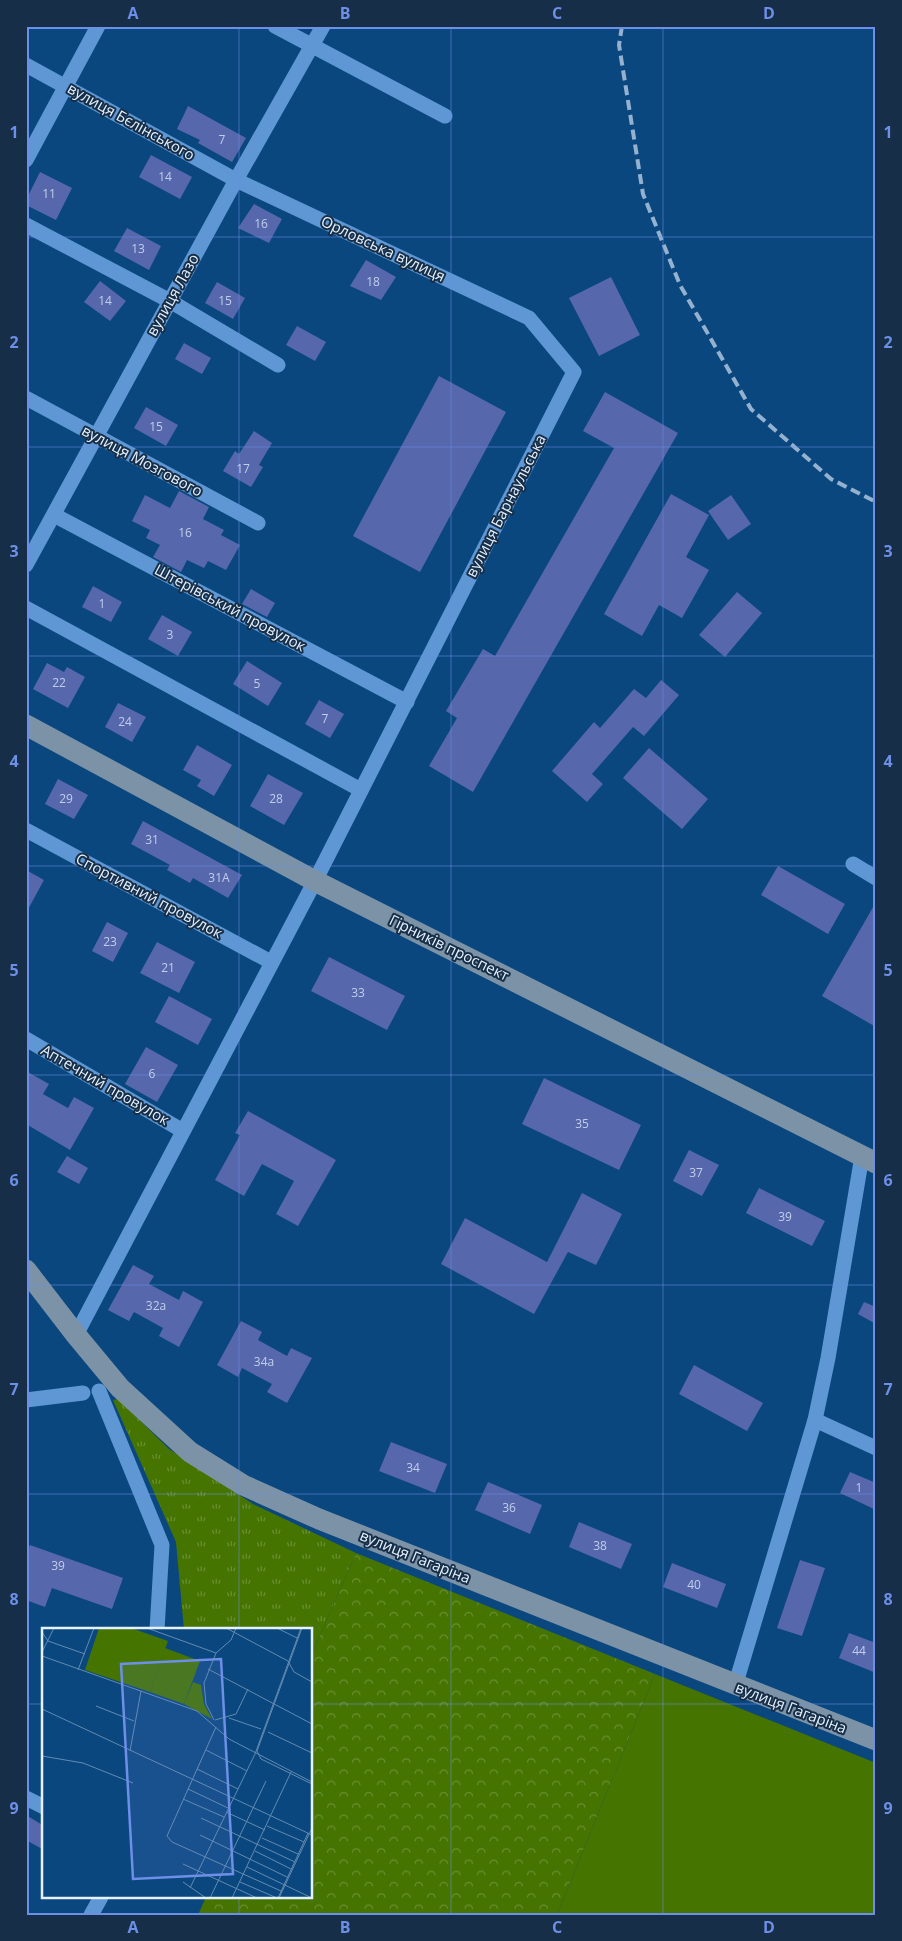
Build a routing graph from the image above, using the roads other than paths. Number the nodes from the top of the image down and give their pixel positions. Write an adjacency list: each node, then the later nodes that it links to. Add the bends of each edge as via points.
1 (98, 26): 6 (street)
2 (275, 26): 4 (street)
3 (323, 26): 4 (street, вулиця Лазо)
4 (312, 46): 7 (street); 9 (street, вулиця Лазо)
5 (26, 64): 6 (street, вулиця Бєлінського)
6 (67, 87): 8 (street); 9 (street, вулиця Бєлінського)
7 (445, 116)
8 (26, 160)
9 (236, 180): 11 (street, вулиця Лазо); 12 (street, Орловська вулиця)
10 (26, 225): 11 (street)
11 (170, 301): 13 (street); 15 (street, вулиця Лазо)
12 (529, 318): 20 (street, вулиця Барнаульська, via 574,372)
13 (278, 365)
14 (26, 398): 15 (street, вулиця Мозгового)
15 (96, 437): 16 (street, вулиця Лазо); 17 (street, вулиця Мозгового)
16 (54, 515): 18 (street, вулиця Лазо); 20 (street, Штерівський провулок)
17 (258, 523)
18 (26, 565)
19 (26, 608): 22 (street)
20 (407, 702): 22 (street)
21 (26, 726): 26 (main road, Гірників проспект)
22 (361, 790): 26 (street)
23 (26, 830): 27 (street, Спортивний провулок)
24 (853, 864): 25 (street)
25 (876, 878)
26 (315, 881): 27 (street); 30 (main road, Гірників проспект)
27 (271, 962): 29 (street)
28 (26, 1039): 29 (street, Аптечний провулок)
29 (183, 1131): 32 (street)
30 (869, 1159): 36 (street)
31 (26, 1270): 32 (main road, вулиця Гагаріна)
32 (76, 1335): 39 (main road, вулиця Гагаріна, via 120,1388 190,1452 243,1485 319,1519)
33 (99, 1391): 38 (street, via 162,1545)
34 (83, 1393): 35 (street)
35 (26, 1400)
36 (815, 1420): 37 (street); 39 (street)
37 (876, 1448)
38 (157, 1628)
39 (735, 1686): 40 (main road, вулиця Гагаріна)
40 (876, 1740)
41 (26, 1798): 42 (street)
42 (42, 1807)
43 (100, 1898): 44 (street)
44 (91, 1915)

